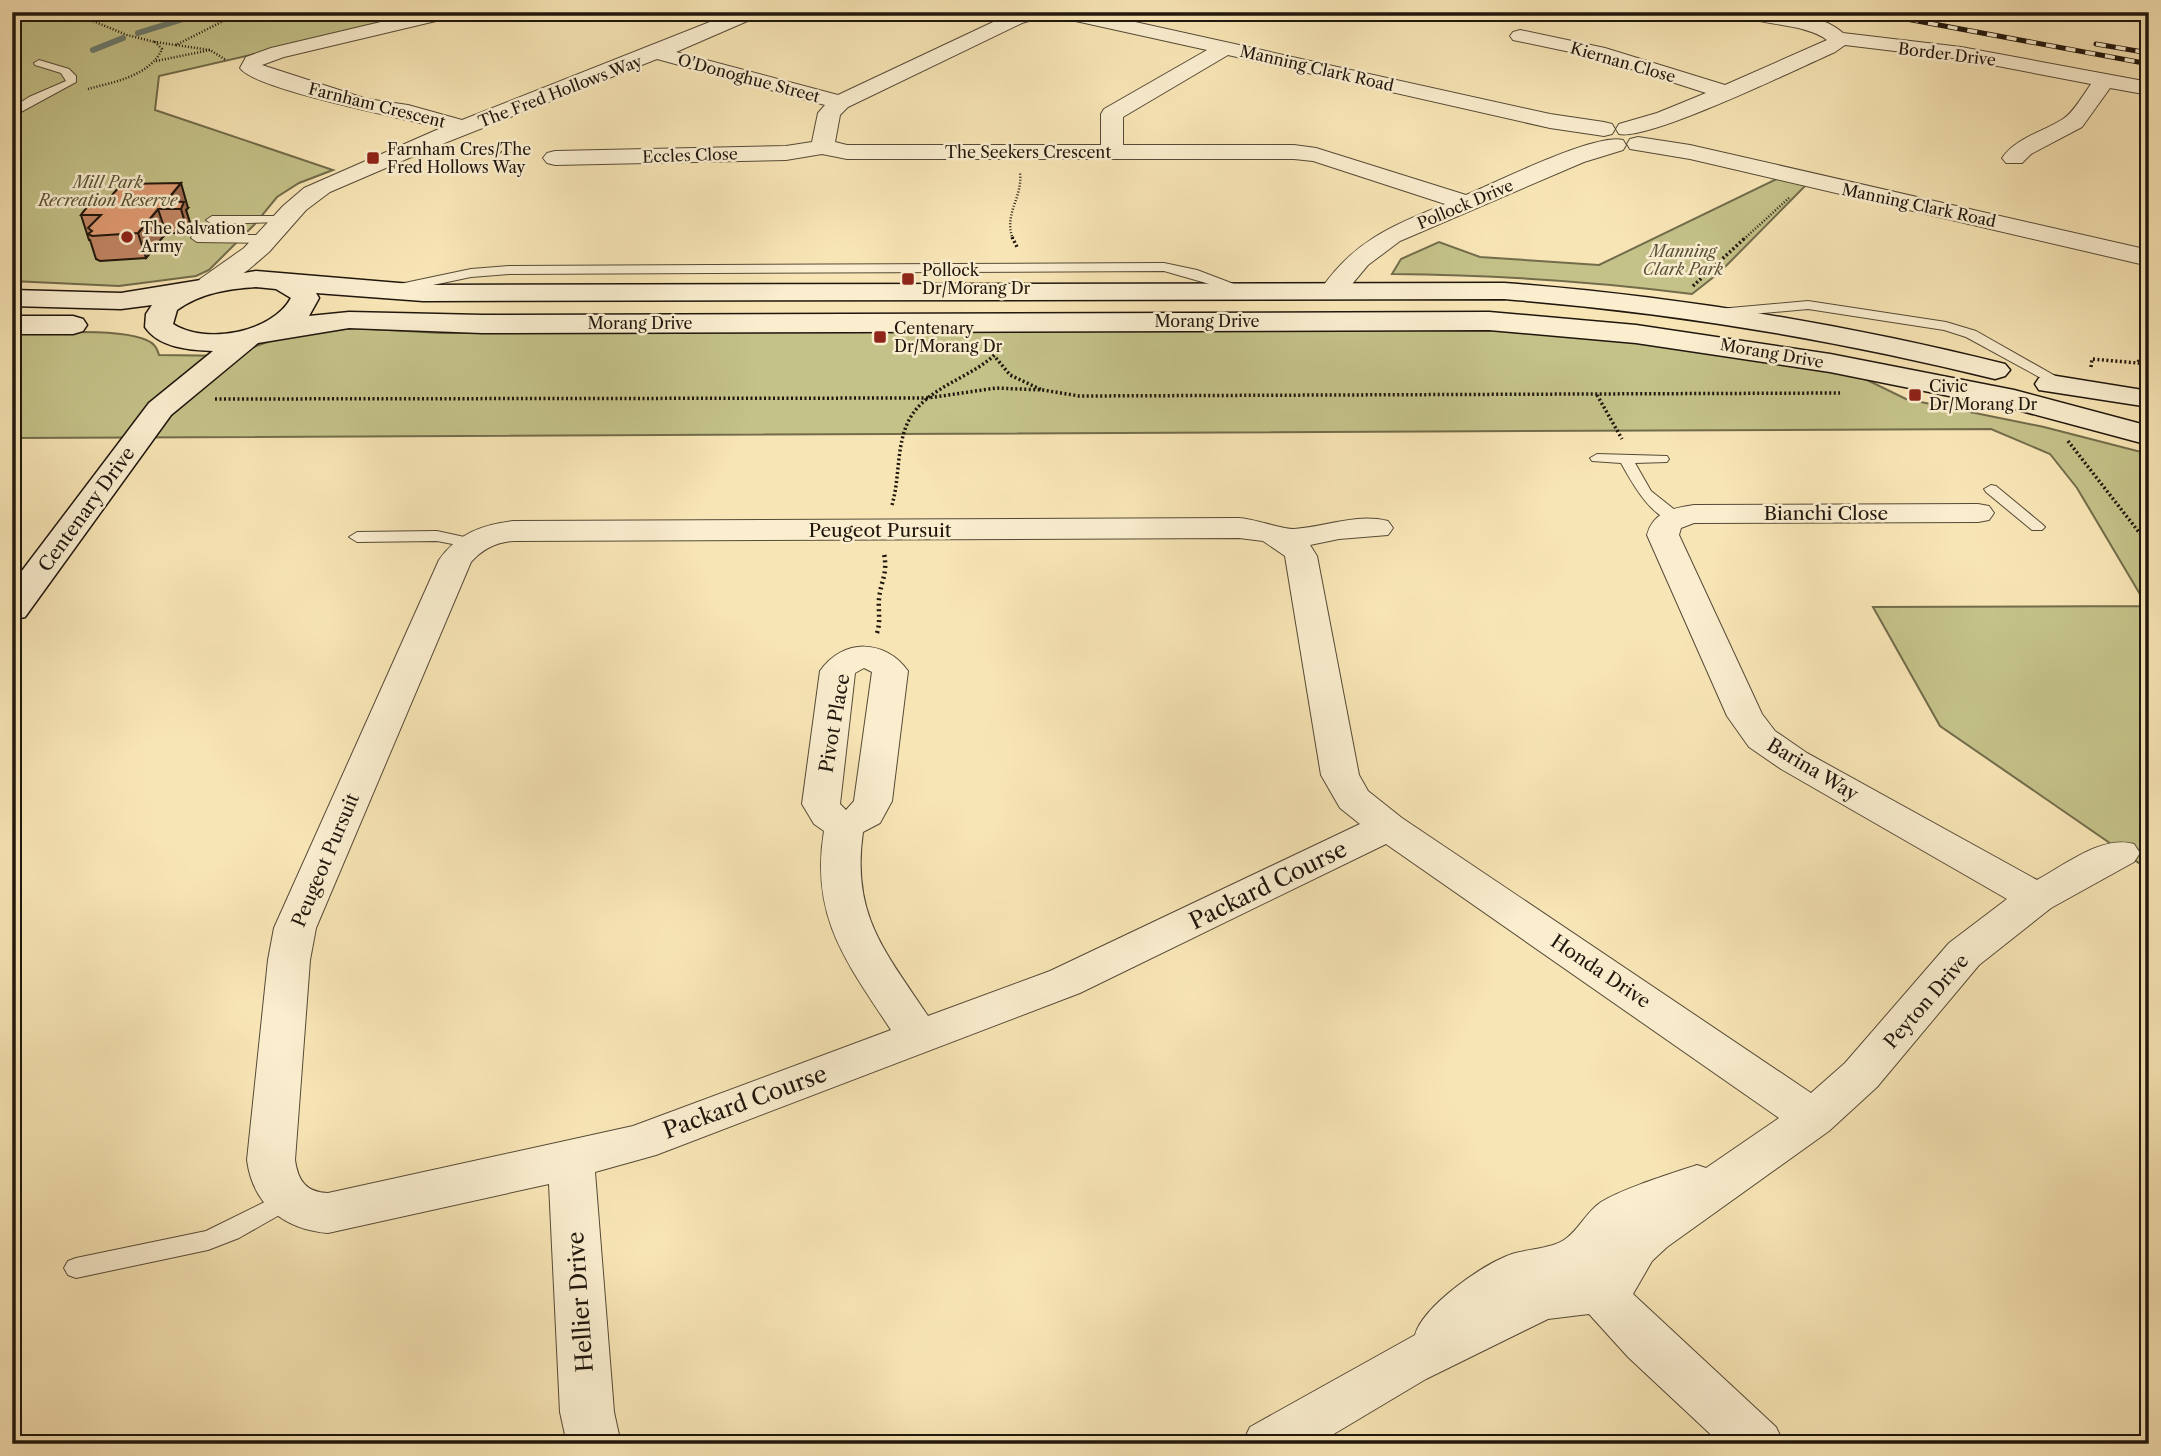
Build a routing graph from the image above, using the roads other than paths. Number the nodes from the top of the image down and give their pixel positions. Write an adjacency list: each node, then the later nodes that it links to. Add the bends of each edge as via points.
1 (450, 12): 18 (street, Farnham Crescent, via 278,52 253,61 251,68 364,105 421,115)
2 (752, 12): 11 (street, The Fred Hollows Way)
3 (1038, 12): 7 (street)
4 (1062, 12): 6 (street, Manning Clark Road)
5 (1749, 12): 9 (street, Border Drive, via 1821,28)
6 (1078, 14): 10 (street, Manning Clark Road)
7 (1019, 16): 16 (street)
8 (1520, 36): 15 (street, Kiernan Close, via 1598,52)
9 (1837, 38): 13 (street, Border Drive, via 1961,53); 15 (street, Pollock Drive, via 1832,46)
10 (1226, 48): 19 (street, Manning Clark Road); 21 (street, via 1112,114)
11 (657, 53): 16 (street, O'Donoghue Street); 18 (street, The Fred Hollows Way)
12 (39, 63): 17 (lane, via 65,71 71,82)
13 (2104, 82): 14 (street, Border Drive); 24 (street, via 2074,122)
14 (2149, 89)
15 (1726, 92): 19 (street, Pollock Drive)
16 (840, 102): 20 (street, via 829,113 822,141)
17 (16, 111)
18 (457, 131): 28 (street, The Fred Hollows Way, via 322,187 300,201)
19 (1620, 137): 26 (street, Pollock Drive); 30 (street, Manning Clark Road)
20 (826, 146): 21 (street, The Seekers Crescent, via 847,152); 23 (street, Eccles Close, via 786,153)
21 (1112, 151): 26 (street, The Seekers Crescent, via 1306,153)
22 (1991, 153): 24 (street)
23 (555, 158)
24 (2014, 158): 25 (street)
25 (2039, 163)
26 (1467, 203): 31 (street, Pollock Drive, via 1391,236)
27 (212, 220): 28 (lane)
28 (274, 230): 29 (lane); 32 (street, via 268,257); 33 (street, The Fred Hollows Way, via 244,262)
29 (197, 238)
30 (2149, 258)
31 (1360, 260): 35 (street, Pollock Drive); 36 (street)
32 (282, 282): 33 (main road, Morang Drive, via 256,279); 37 (main road, Morang Drive); 41 (main road, via 299,290 305,298 303,308 285,323)
33 (199, 288): 38 (main road, via 121,301); 40 (main road, via 162,309 158,318)
34 (1241, 289): 35 (main road, Morang Drive); 37 (main road, Morang Drive); 37 (lane, via 1164,267 509,270)
35 (1334, 289): 36 (main road, Morang Drive)
36 (1373, 289): 42 (main road, Morang Drive, via 1531,292 1719,313 1926,352 2072,388)
37 (385, 291)
38 (12, 298)
39 (12, 325): 40 (main road)
40 (164, 331): 41 (main road, via 204,342); 43 (main road, Centenary Drive, via 173,360)
41 (252, 336): 43 (main road, Centenary Drive); 44 (main road, Morang Drive, via 319,323 378,319 482,324 1443,320 1630,332 1733,345 2000,395)
42 (2147, 398): 44 (main road, via 2131,411 2132,419)
43 (160, 409): 56 (main road, Centenary Drive)
44 (2148, 437)
45 (1597, 458): 47 (lane)
46 (1661, 459): 47 (lane)
47 (1628, 461): 50 (lane, via 1645,494)
48 (1985, 501): 49 (lane); 49 (lane); 50 (street, Bianchi Close)
49 (2017, 510): 51 (lane)
50 (1675, 517): 60 (street, Barina Way, via 1663,535 1753,730 1794,761)
51 (2037, 527)
52 (1377, 528): 54 (street, via 1339,529)
53 (357, 537): 55 (lane, Peugeot Pursuit, via 437,536)
54 (1286, 540): 55 (street, Peugeot Pursuit, via 1267,531 1238,527 514,531); 58 (street, via 1301,556 1340,775 1354,799)
55 (473, 543): 64 (street, Peugeot Pursuit, via 455,560 295,928 271,1160 277,1188)
56 (12, 609)
57 (845, 824): 57 (street, Pivot Place, via 834,821 821,804 837,680 842,665 868,657 884,662 890,671 873,801 862,819); 61 (street, via 839,872 844,906 866,954)
58 (1388, 827): 61 (street, Packard Course, via 1077,977); 62 (street, Honda Drive)
59 (2120, 853): 60 (street, Peyton Drive)
60 (2037, 898): 62 (street, Peyton Drive, via 1964,954 1861,1075)
61 (919, 1038): 63 (street, Packard Course, via 640,1142)
62 (1813, 1118): 66 (street, Peyton Drive, via 1650,1233)
63 (571, 1160): 64 (street, Packard Course, via 328,1213 315,1213); 68 (street, Hellier Drive, via 587,1412)
64 (289, 1199): 65 (lane, via 208,1240)
65 (76, 1268)
66 (1596, 1279): 67 (street, via 1636,1329); 69 (street, via 1539,1300 1408,1363)
67 (1744, 1430)
68 (594, 1444)
69 (1269, 1444)

